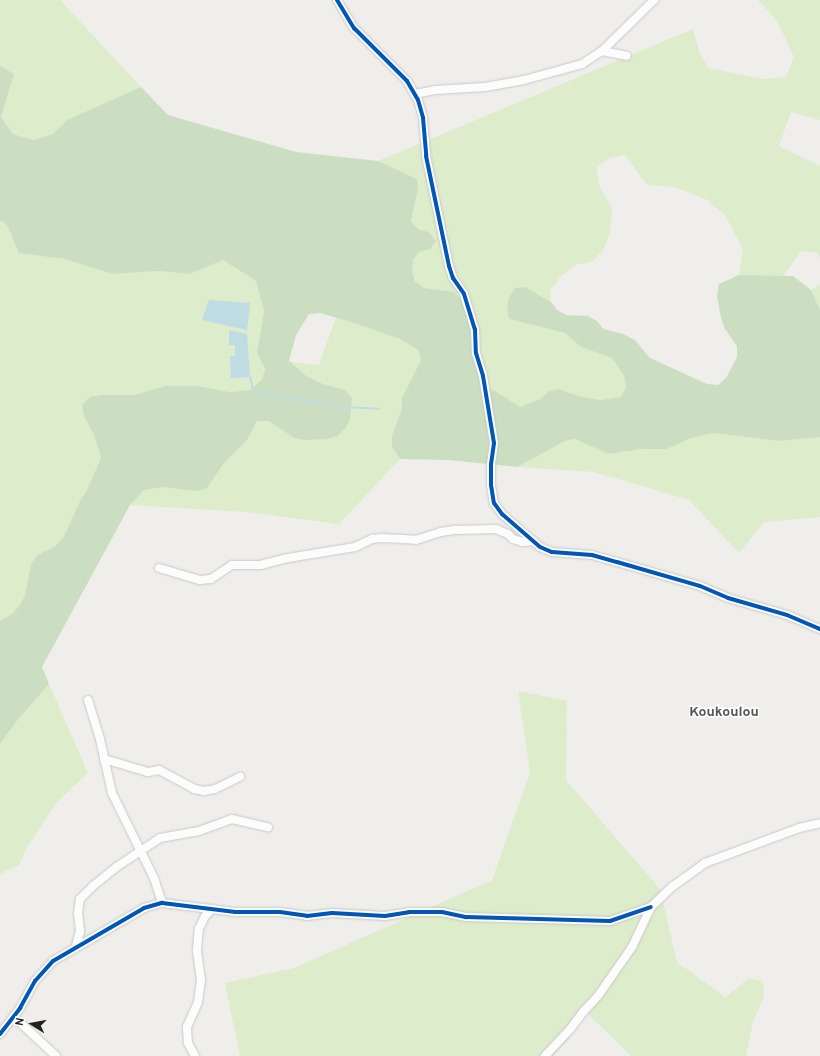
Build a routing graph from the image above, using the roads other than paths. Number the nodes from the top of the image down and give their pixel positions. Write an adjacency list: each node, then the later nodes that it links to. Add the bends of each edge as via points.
1 (337, 0): 5 (street, via 354,28 407,81)
2 (654, 0): 3 (street)
3 (602, 51): 4 (street); 5 (street, via 582,64 524,80 486,87 435,90)
4 (627, 56)
5 (415, 94): 6 (street, via 423,118 426,156 449,266 464,294 475,328 476,353 494,443 491,464 494,503 502,514)
6 (533, 541): 7 (street, via 513,539 496,529 454,530 416,540 372,539 355,547 260,564 232,565 211,579 200,580); 8 (street, via 552,552 592,555 700,586 728,598 787,615)
7 (159, 568)
8 (820, 629)
9 (88, 700): 10 (street)
10 (104, 759): 11 (street, via 148,772 159,770 194,789 204,791 215,789); 14 (street, via 112,793)
11 (240, 777)
12 (820, 823): 16 (street, via 799,828 705,863 672,887)
13 (268, 827): 14 (street, via 232,819 199,831 160,838)
14 (140, 851): 15 (street, via 154,878); 18 (street, via 93,886 80,899 80,931)
15 (162, 903): 17 (street); 18 (street, via 144,908)
16 (651, 907): 17 (street, via 610,921 466,917 442,912 409,912 385,916 332,913 306,916 280,912); 23 (street, via 632,947 614,974)
17 (212, 909): 22 (street, via 205,916 199,929 197,950 201,980 198,1002 187,1028 188,1043)
18 (76, 946): 19 (street, via 53,961 36,981)
19 (14, 1017): 20 (street); 21 (street)
20 (0, 1034)
21 (56, 1056)
22 (194, 1056)
23 (545, 1056)

